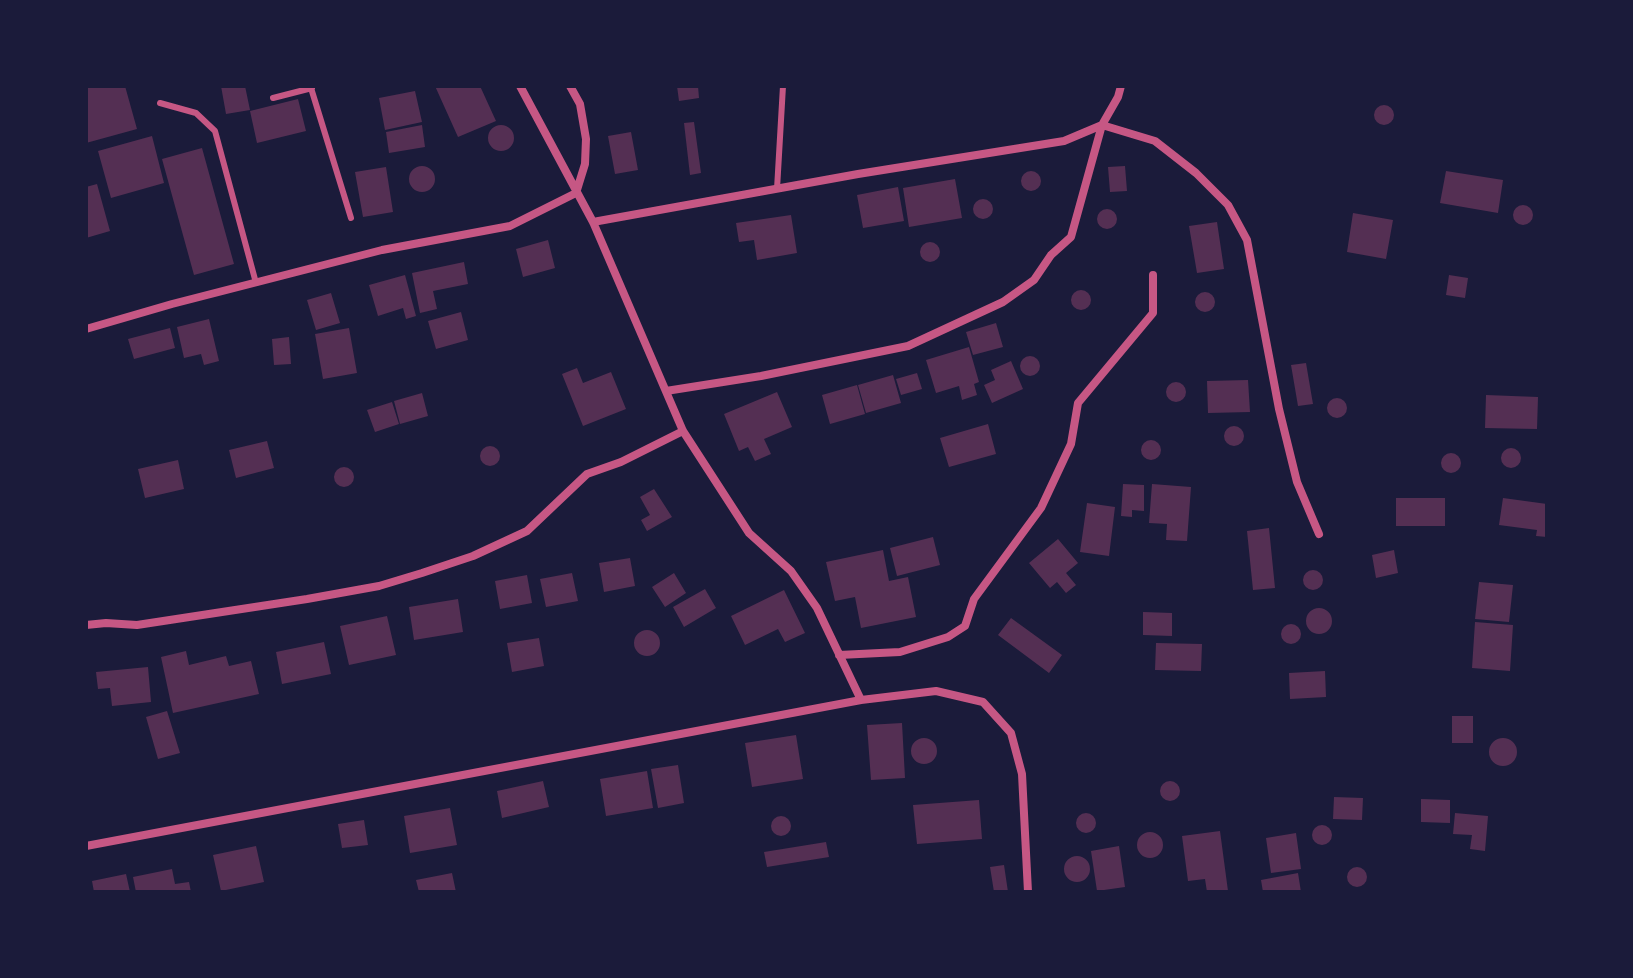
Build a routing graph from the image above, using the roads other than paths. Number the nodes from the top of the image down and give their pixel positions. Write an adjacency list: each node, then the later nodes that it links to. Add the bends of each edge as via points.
1 (520, 86): 10 (street)
2 (570, 86): 10 (street, via 580,104 586,139)
3 (783, 86): 9 (lane)
4 (1121, 86): 8 (street)
5 (313, 87): 6 (lane); 11 (lane)
6 (273, 98)
7 (160, 103): 14 (lane, via 196,113 215,131)
8 (1102, 125): 9 (street, via 1064,141); 16 (street, via 1071,237 1034,280 1003,302 908,346); 18 (street, via 1155,141 1196,173 1228,205 1247,240 1282,424 1297,482)
9 (777, 189): 12 (street)
10 (576, 193): 12 (street); 14 (street, via 510,226 382,250)
11 (351, 218)
12 (593, 222): 16 (street)
13 (1153, 275): 20 (street, via 1153,313 1078,403 1071,444 1041,508 974,599 965,626 900,652)
14 (256, 283): 15 (street)
15 (86, 329)
16 (666, 391): 17 (street)
17 (683, 431): 19 (street, via 587,474 527,531 422,573 276,604 137,625); 20 (street, via 749,533 791,571 817,608)
18 (1319, 534)
19 (86, 625)
20 (839, 655): 21 (street)
21 (861, 700): 22 (street); 23 (street, via 936,691 983,702 1011,733 1022,774)
22 (86, 846)
23 (1028, 892)

